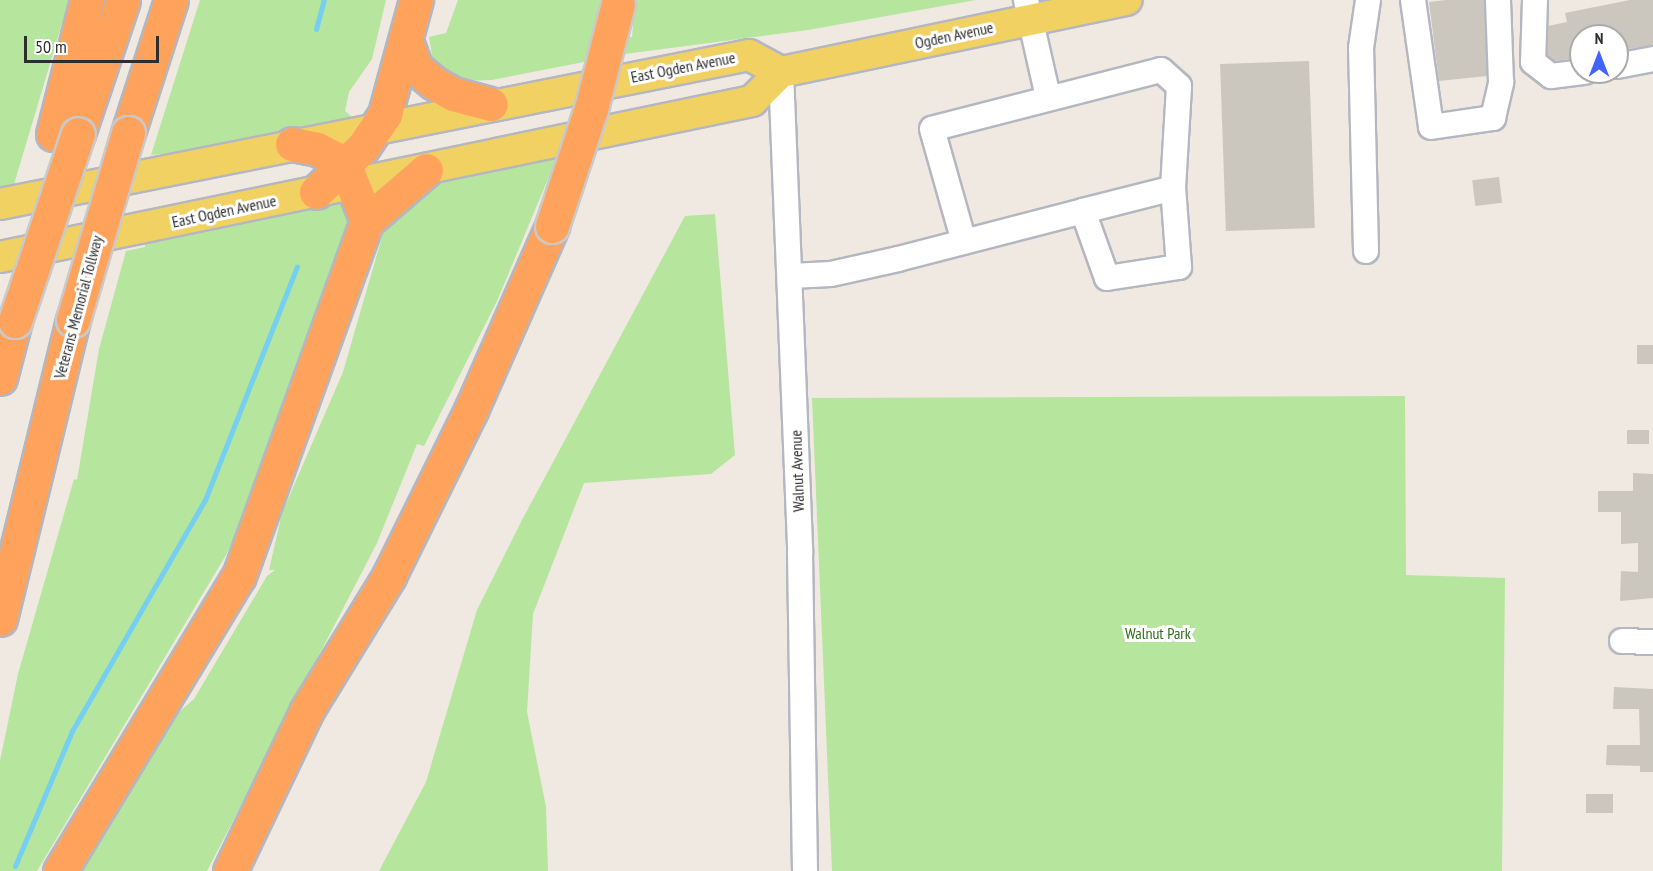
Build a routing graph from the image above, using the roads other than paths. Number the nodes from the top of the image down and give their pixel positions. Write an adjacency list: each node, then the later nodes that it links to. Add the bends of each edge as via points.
1 (87, 0): 20 (highway)
2 (123, 0): 20 (highway)
3 (171, 0): 34 (highway, Veterans Memorial Tollway, bridge, via 73,321)
4 (416, 0): 12 (highway)
5 (1127, 0): 11 (main road, Ogden Avenue)
6 (1368, 0): 30 (street, via 1361,48)
7 (1413, 0): 8 (street, via 1431,127 1493,118 1501,82)
8 (1497, 0)
9 (1535, 0): 16 (street, via 1533,62 1551,76)
10 (618, 2): 38 (highway, bridge, via 591,109 552,226 471,410 389,576 308,710)
11 (1028, 10): 15 (main road, Ogden Avenue); 17 (street)
12 (406, 41): 18 (highway, via 416,68 434,83 453,94); 19 (highway)
13 (1653, 59): 14 (street)
14 (1629, 64)
15 (782, 72): 18 (main road, East Ogden Avenue, via 749,55); 22 (main road, via 752,101); 32 (street, Walnut Avenue)
16 (1569, 74)
17 (1048, 97): 24 (street, via 1161,70 1179,86); 29 (street, via 933,129)
18 (491, 104): 19 (main road, East Ogden Avenue)
19 (378, 127): 21 (main road, East Ogden Avenue); 23 (highway)
20 (66, 134): 33 (highway, bridge)
21 (292, 144): 23 (highway, via 317,149); 26 (main road, East Ogden Avenue)
22 (426, 170): 23 (main road); 28 (highway)
23 (349, 174): 25 (highway); 28 (highway)
24 (1173, 188): 27 (street); 27 (street, via 1179,267 1107,278)
25 (316, 192): 31 (main road, East Ogden Avenue)
26 (0, 204)
27 (1083, 212): 29 (street)
28 (367, 221): 37 (highway, via 239,576)
29 (964, 242): 32 (street, via 831,274)
30 (1366, 251)
31 (0, 257)
32 (791, 276): 39 (street, Walnut Avenue)
33 (0, 378)
34 (0, 619)
35 (1622, 641): 36 (street)
36 (1653, 642)
37 (60, 871)
38 (230, 871)
39 (805, 871)

